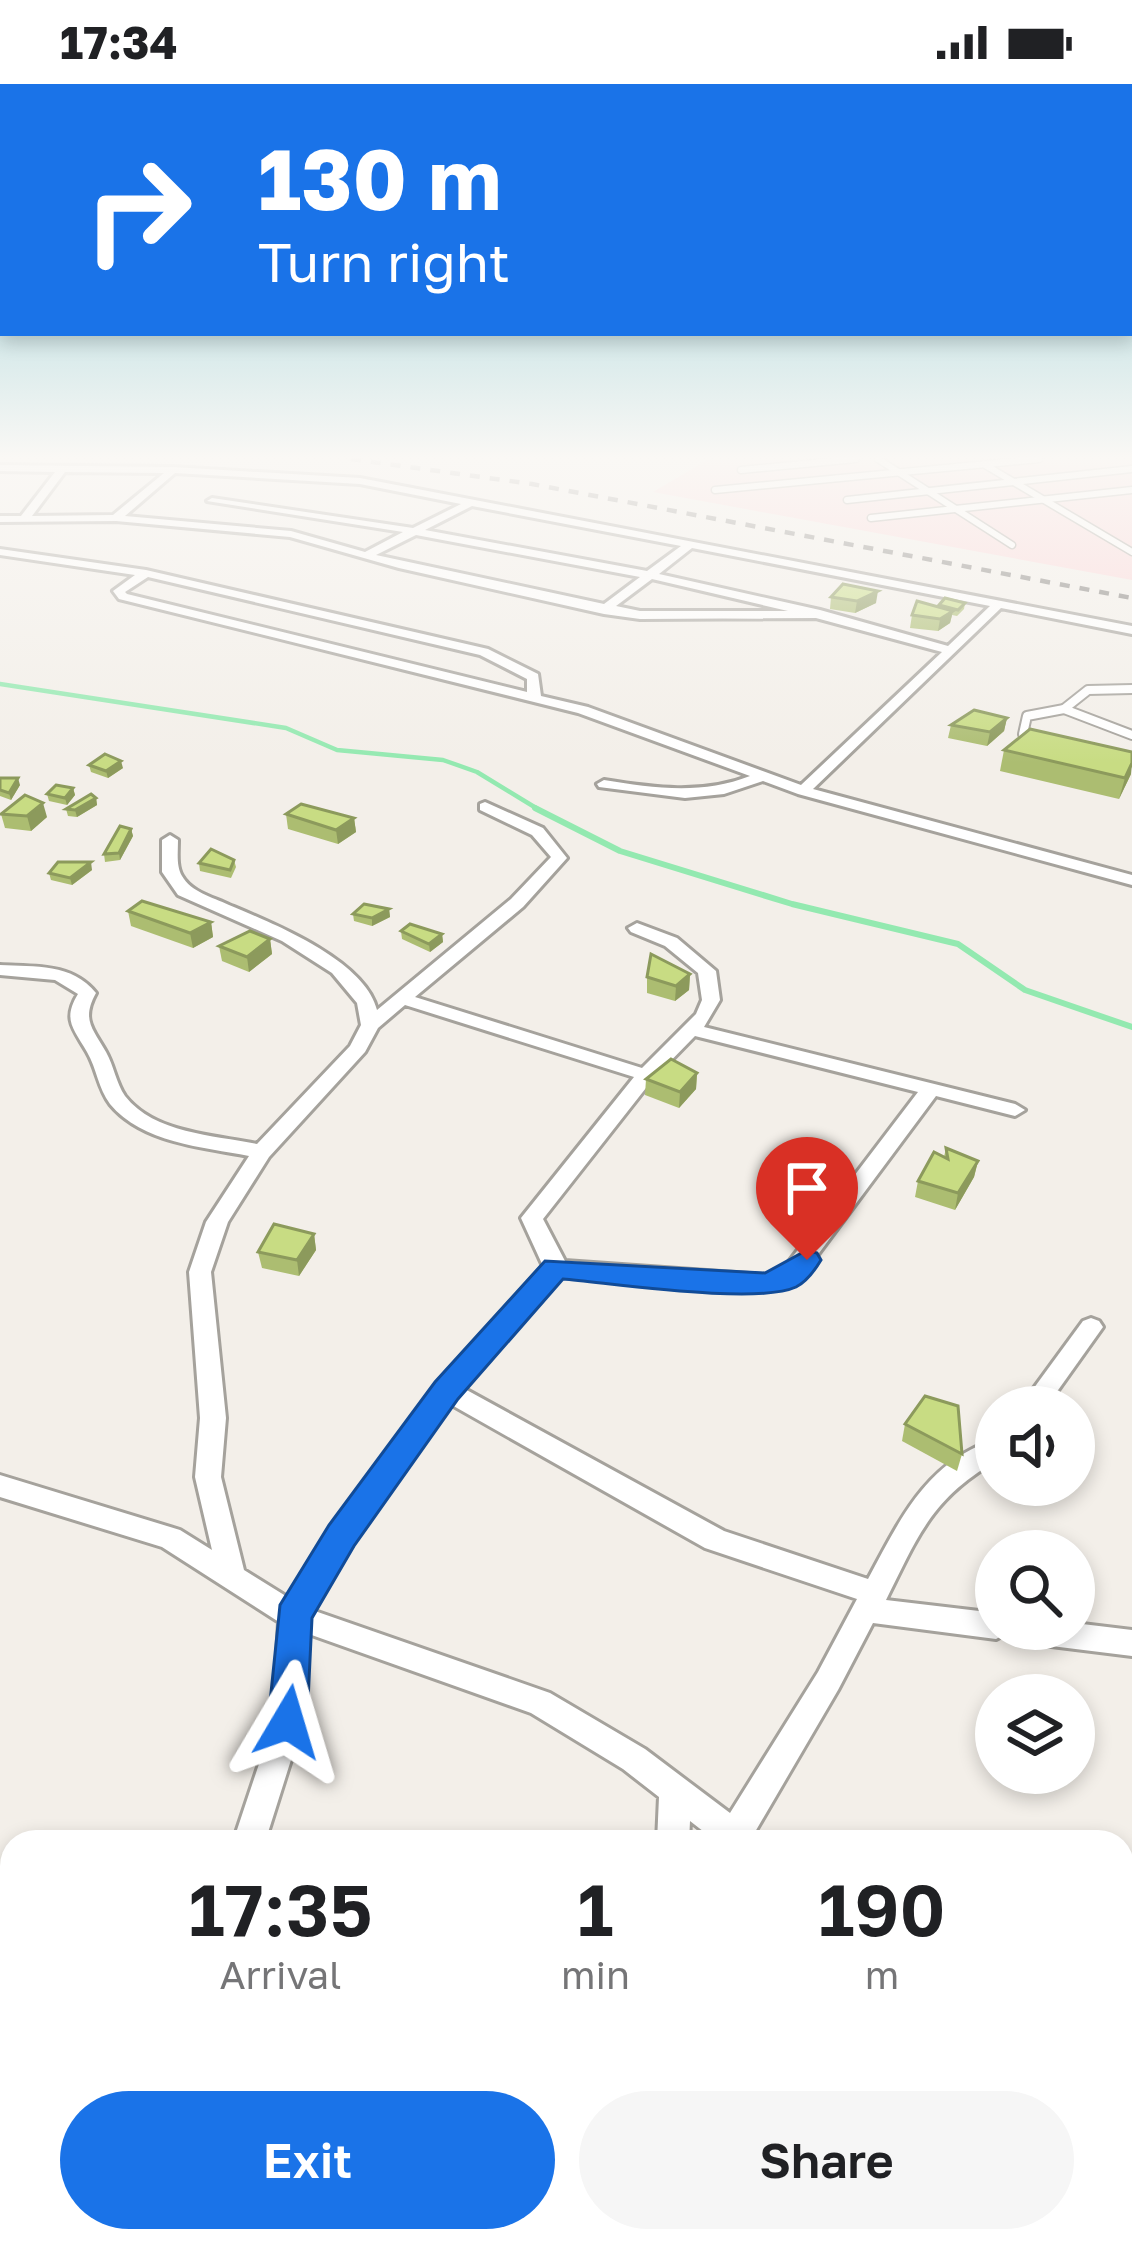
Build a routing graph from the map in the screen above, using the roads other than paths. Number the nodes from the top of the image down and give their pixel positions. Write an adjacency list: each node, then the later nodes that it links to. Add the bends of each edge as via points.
1 (57, 560): 6 (street)
2 (383, 560): 9 (street)
3 (564, 560): 7 (street)
4 (669, 560): 7 (street)
5 (778, 560): 8 (street)
6 (146, 573): 14 (street, via 484,652 533,676); 14 (street, via 125,584 123,597)
7 (646, 577): 9 (street); 10 (street)
8 (999, 604): 11 (street); 12 (street)
9 (604, 610): 10 (street)
10 (820, 614): 12 (street)
11 (1132, 630)
12 (950, 650): 20 (street)
13 (1132, 688): 15 (lane, via 1088,690)
14 (534, 699): 18 (street)
15 (1064, 709): 16 (lane); 17 (lane, via 1036,711 1022,725 1023,734)
16 (1132, 735)
17 (1048, 745)
18 (764, 776): 19 (street, via 707,794); 20 (street)
19 (604, 784)
20 (802, 791): 23 (street)
21 (485, 807): 26 (street, via 538,833 559,858)
22 (170, 840): 27 (street, via 170,872 184,891 287,937 338,970 366,1002)
23 (1132, 880)
24 (637, 928): 28 (street, via 707,971 711,1000)
25 (0, 970): 32 (street, via 80,983 87,993 77,1029 119,1103 148,1125)
26 (404, 999): 27 (street); 29 (street)
27 (370, 1025): 32 (street)
28 (693, 1030): 29 (street); 30 (street)
29 (646, 1075): 33 (street, via 532,1218)
30 (931, 1090): 31 (street); 33 (street, via 788,1278)
31 (1015, 1110)
32 (262, 1151): 39 (street, via 217,1222 200,1272 213,1418 208,1477)
33 (555, 1268): 36 (street)
34 (1091, 1328): 35 (street)
35 (1048, 1386)
36 (446, 1390): 40 (street, via 716,1540); 41 (street)
37 (975, 1461): 40 (street, via 921,1506)
38 (0, 1486): 39 (street, via 170,1538)
39 (232, 1577): 41 (street)
40 (872, 1602): 42 (street); 49 (street)
41 (293, 1616): 45 (street, via 540,1703); 46 (street, via 288,1722)
42 (975, 1622)
43 (1095, 1638): 44 (street)
44 (1132, 1643)
45 (675, 1787): 47 (street); 48 (street)
46 (253, 1830)
47 (673, 1830)
48 (728, 1830)
49 (744, 1830)

